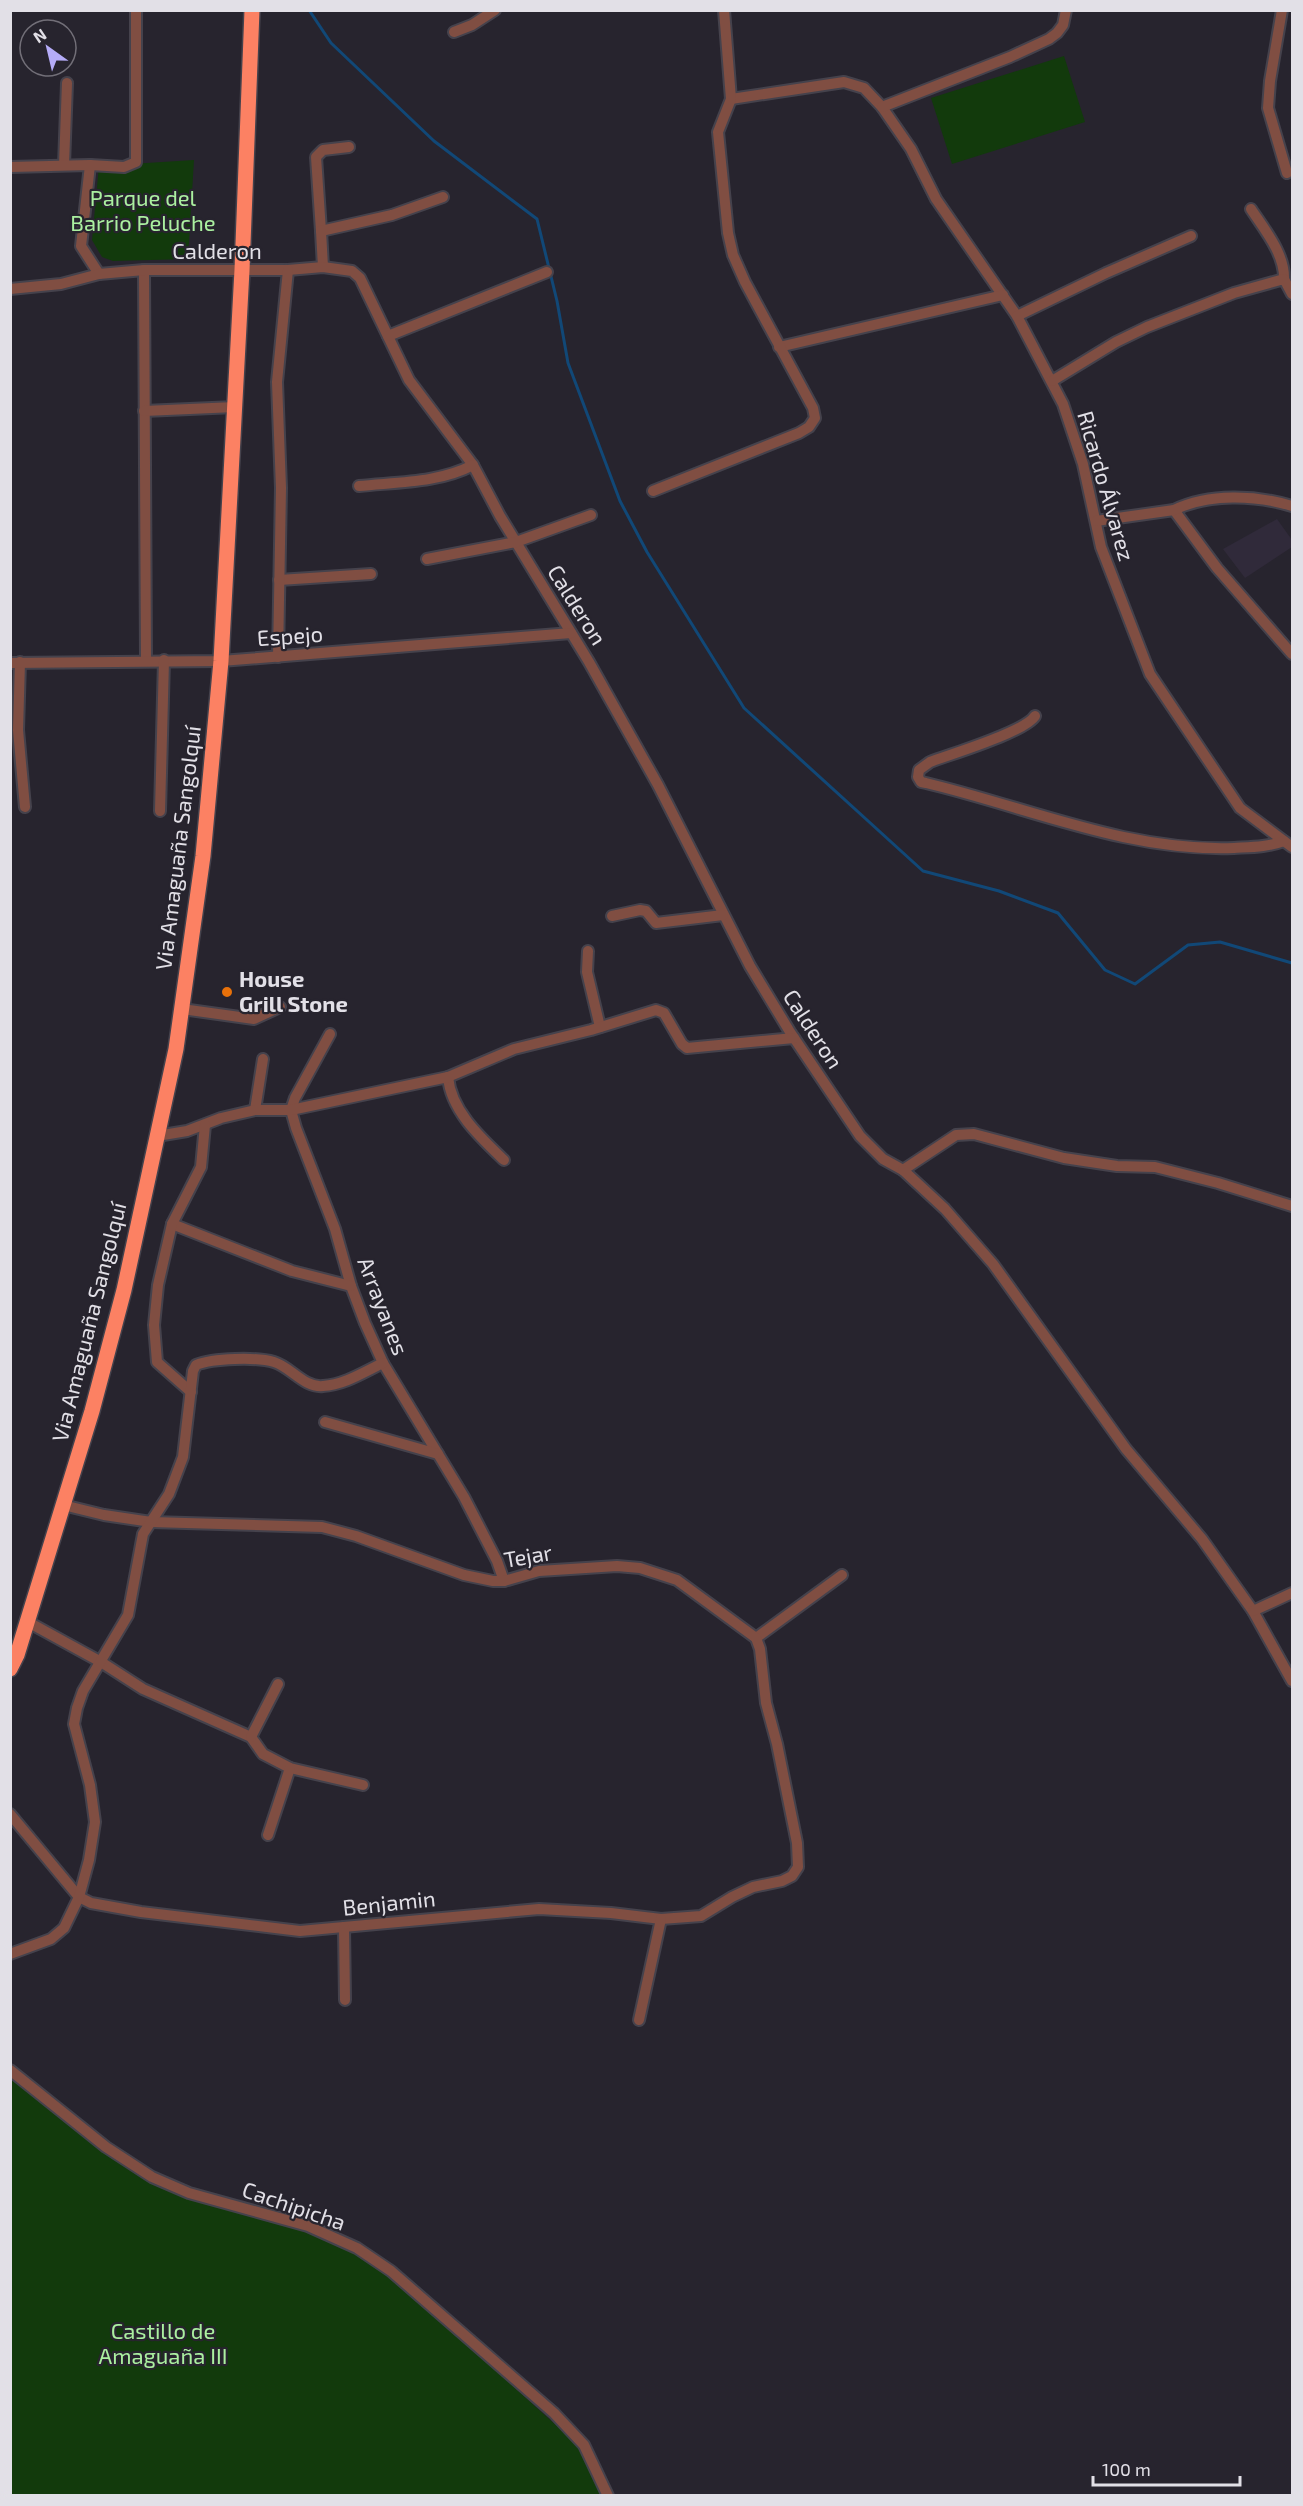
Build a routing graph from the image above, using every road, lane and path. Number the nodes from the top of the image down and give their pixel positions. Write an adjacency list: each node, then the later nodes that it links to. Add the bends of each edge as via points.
1 (136, 10): 13 (street, via 136,162 124,167)
2 (252, 10): 22 (highway, Via Amaguaña Sangolquí)
3 (495, 10): 7 (street)
4 (724, 10): 9 (street)
5 (1066, 10): 10 (street, via 1063,25 1049,39)
6 (1282, 10): 15 (street, via 1268,108)
7 (454, 32)
8 (67, 83): 12 (street)
9 (731, 99): 10 (street, Ricardo Álvarez, via 844,82 864,88); 32 (street, via 718,132 728,233 741,273)
10 (882, 107): 29 (street, Ricardo Álvarez, via 911,149 936,199)
11 (349, 147): 18 (street, via 323,150 316,157)
12 (64, 165): 13 (street); 14 (street)
13 (90, 165): 25 (street, via 81,246)
14 (10, 167)
15 (1287, 173)
16 (443, 197): 18 (street, via 392,215)
17 (1251, 210): 26 (street, via 1274,247)
18 (321, 231): 20 (street)
19 (1191, 236): 30 (street)
20 (323, 267): 23 (street, Calderon); 31 (street, Calderon, via 352,271 360,278)
21 (144, 270): 22 (street, Calderon); 25 (street, Calderon); 35 (street)
22 (242, 270): 23 (street, Calderon); 34 (highway, Via Amaguaña Sangolquí)
23 (288, 270): 46 (street, via 277,382)
24 (547, 272): 31 (street)
25 (99, 274): 27 (street, Calderon, via 60,284)
26 (1284, 279): 28 (street); 33 (street, via 1234,293 1147,327)
27 (10, 289)
28 (1293, 294)
29 (1003, 295): 30 (street, Ricardo Álvarez); 32 (street)
30 (1017, 316): 33 (street, Ricardo Álvarez)
31 (388, 336): 36 (street, Calderon, via 414,389)
32 (779, 347): 38 (street, via 813,408 815,418 809,427)
33 (1052, 381): 42 (street, Ricardo Álvarez, via 1083,464)
34 (235, 407): 35 (street); 52 (highway, Via Amaguaña Sangolquí)
35 (144, 411): 50 (street)
36 (473, 465): 37 (street, via 440,477); 43 (street, Calderon)
37 (358, 486)
38 (653, 491)
39 (1293, 506): 40 (street, via 1244,498 1211,499)
40 (1174, 510): 42 (street); 48 (street, via 1217,568)
41 (591, 516): 43 (street)
42 (1096, 521): 57 (street, Ricardo Álvarez, via 1101,547 1150,674 1240,808)
43 (516, 542): 44 (street); 47 (street, Calderon)
44 (427, 559)
45 (371, 574): 46 (street)
46 (279, 580): 49 (street)
47 (571, 633): 49 (street, Espejo); 58 (street, Calderon, via 658,785)
48 (1293, 654)
49 (278, 657): 52 (street, Espejo)
50 (146, 660): 51 (street, Espejo); 53 (street, Espejo)
51 (164, 660): 52 (street, Espejo); 56 (street)
52 (221, 661): 62 (highway, Via Amaguaña Sangolquí, via 203,856)
53 (15, 662): 55 (street)
54 (1035, 716): 57 (street, via 1018,728 930,762 919,770 918,777 921,782 1142,841 1227,848)
55 (25, 807)
56 (160, 811)
57 (1288, 844)
58 (723, 915): 59 (street, via 656,923 646,911 640,910); 65 (street, Calderon)
59 (612, 916)
60 (588, 951): 63 (street, via 587,972)
61 (280, 1007): 62 (street, via 254,1019)
62 (182, 1009): 71 (highway, Via Amaguaña Sangolquí)
63 (600, 1027): 65 (street, via 659,1010 687,1048); 67 (street, via 514,1049)
64 (330, 1034): 69 (street)
65 (794, 1038): 73 (street, Calderon, via 860,1136 883,1159)
66 (263, 1059): 68 (street)
67 (448, 1077): 69 (street); 72 (street, via 449,1090 461,1113)
68 (255, 1110): 69 (street); 70 (street)
69 (291, 1110): 76 (street, Arrayanes, via 335,1229)
70 (205, 1125): 71 (street); 75 (street, via 199,1174)
71 (157, 1137): 81 (highway, Via Amaguaña Sangolquí, via 124,1290)
72 (504, 1160)
73 (903, 1170): 74 (street, via 956,1135 974,1134 1064,1158 1155,1167); 86 (street, Calderon, via 945,1209 993,1264 1090,1401 1202,1539)
74 (1293, 1206)
75 (172, 1224): 76 (street, via 292,1271); 78 (street, via 158,1286 156,1357 160,1366)
76 (351, 1286): 77 (street, Arrayanes)
77 (383, 1363): 78 (street, via 351,1379 322,1387 305,1382 274,1362 202,1362 193,1371); 80 (street, Arrayanes)
78 (191, 1392): 82 (street, via 183,1457 169,1494)
79 (325, 1422): 80 (street)
80 (438, 1454): 84 (street, Arrayanes)
81 (63, 1505): 82 (street, Tejar); 87 (highway, Via Amaguaña Sangolquí)
82 (151, 1521): 84 (street, Tejar, via 322,1527 464,1575); 89 (street, via 140,1542 128,1615)
83 (842, 1575): 88 (street)
84 (504, 1581): 88 (street, Tejar, via 539,1571 640,1568 677,1580)
85 (1293, 1593): 86 (street)
86 (1253, 1611): 91 (street, Calderon)
87 (28, 1622): 89 (street); 90 (highway, Via Amaguaña Sangolquí)
88 (756, 1638): 99 (street, Benjamin, via 797,1843 798,1867 792,1876 753,1887 701,1916)
89 (101, 1662): 93 (street, via 143,1689); 98 (street, via 83,1691 74,1724 95,1822)
90 (10, 1669)
91 (1293, 1681)
92 (278, 1684): 93 (street)
93 (251, 1737): 94 (street, via 263,1754)
94 (290, 1768): 95 (street); 97 (street)
95 (363, 1785)
96 (10, 1814): 98 (street)
97 (268, 1835)
98 (79, 1897): 100 (street, Benjamin, via 90,1903 141,1912 300,1931); 101 (street, via 64,1928 51,1939)
99 (661, 1919): 100 (street, Benjamin, via 539,1909); 103 (street)
100 (344, 1927): 102 (street)
101 (10, 1953)
102 (345, 2000)
103 (639, 2020)
104 (10, 2070): 105 (street, Cachipicha, via 106,2147 152,2177 189,2193 308,2226 357,2248 391,2271 554,2413 584,2445)
105 (608, 2496)

